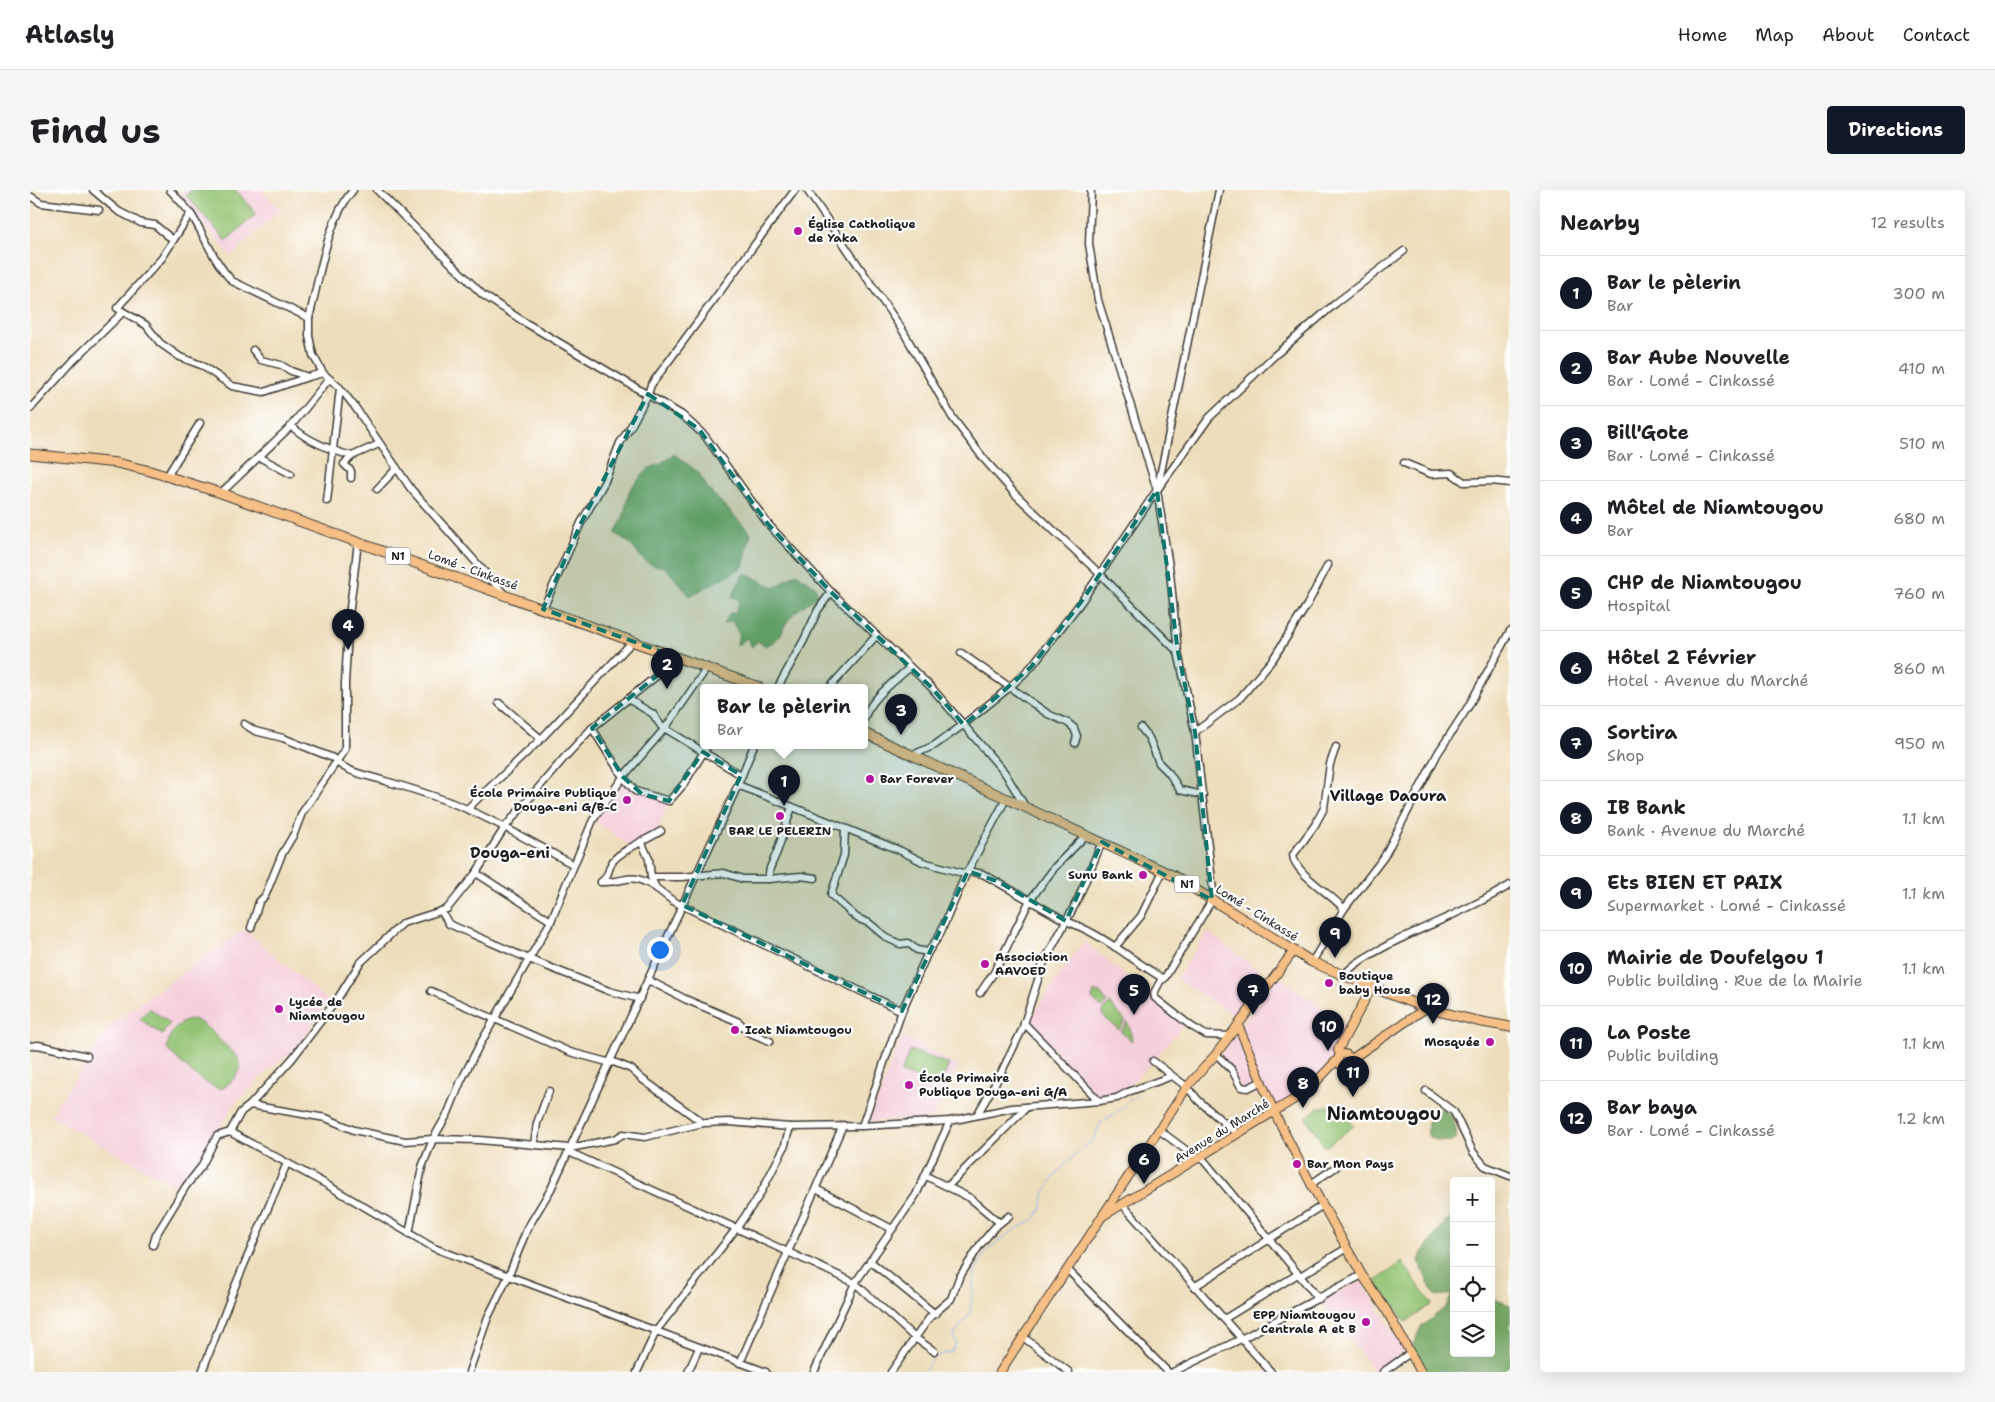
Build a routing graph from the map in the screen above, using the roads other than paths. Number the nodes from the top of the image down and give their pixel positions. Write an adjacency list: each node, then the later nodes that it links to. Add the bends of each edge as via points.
1 (93, 190): 12 (street, via 118,211 140,223 155,224)
2 (170, 190): 11 (street)
3 (353, 190): 15 (street, via 332,228)
4 (377, 190): 21 (street, via 483,295)
5 (795, 190): 21 (street, via 651,385)
6 (807, 190): 42 (street, via 903,331 952,417 984,459 1015,494)
7 (1091, 190): 37 (street, via 1089,244 1098,300)
8 (1220, 190): 37 (street)
9 (30, 196): 10 (street, via 41,203)
10 (99, 210)
11 (190, 214): 12 (street); 15 (street, via 232,281)
12 (173, 240): 14 (street, via 162,258 116,308)
13 (1404, 252): 37 (street, via 1329,309 1209,418)
14 (123, 312): 18 (street, via 146,325 160,343 180,357 201,365 232,386 264,392); 22 (street)
15 (309, 318): 17 (street, via 313,355)
16 (253, 350): 18 (street, via 261,360)
17 (323, 373): 18 (street); 19 (street)
18 (308, 377)
19 (329, 379): 20 (street); 24 (street)
20 (340, 388): 25 (street); 26 (street)
21 (648, 394): 43 (street, via 699,429 768,524); 45 (street, via 581,523)
22 (30, 409)
23 (200, 423): 33 (street)
24 (291, 426): 26 (street); 29 (street)
25 (379, 444): 28 (street); 31 (street)
26 (332, 450): 28 (street); 39 (street)
27 (30, 454): 33 (highway, Lomé - Cinkassé / N1, via 103,461)
28 (352, 456): 34 (street, via 344,464 351,471)
29 (259, 457): 32 (street); 38 (street)
30 (1404, 463): 35 (street, via 1431,474 1451,473 1464,482)
31 (397, 468): 36 (street); 44 (street, via 411,489)
32 (291, 474)
33 (167, 476): 38 (highway, Lomé - Cinkassé / N1)
34 (351, 478)
35 (1510, 483)
36 (378, 488)
37 (1157, 490): 42 (street); 49 (street)
38 (221, 493): 40 (highway, Lomé - Cinkassé / N1)
39 (327, 501)
40 (358, 542): 44 (highway, Lomé - Cinkassé / N1); 75 (street, via 345,682 346,745)
41 (1328, 565): 66 (street, via 1273,659 1240,698)
42 (1100, 574): 49 (street); 57 (street, via 1031,667)
43 (831, 592): 47 (street); 55 (street, via 818,610)
44 (506, 596): 45 (highway, Lomé - Cinkassé / N1)
45 (543, 610): 48 (highway, Lomé - Cinkassé / N1)
46 (1510, 631): 103 (street, via 1438,753 1384,857)
47 (876, 636): 52 (street); 56 (street)
48 (632, 642): 51 (highway, Lomé - Cinkassé / N1); 68 (street)
49 (1178, 652): 66 (street)
50 (961, 653): 57 (street)
51 (679, 658): 53 (highway, Lomé - Cinkassé / N1); 58 (street)
52 (910, 667): 60 (street); 62 (street)
53 (707, 668): 54 (highway, Lomé - Cinkassé / N1); 63 (street)
54 (743, 684)
55 (780, 684)
56 (833, 684)
57 (1010, 687): 62 (street); 69 (street, via 1074,728)
58 (628, 699): 63 (street); 64 (street)
59 (499, 703): 68 (street)
60 (868, 709)
61 (244, 724): 75 (street)
62 (964, 725): 74 (street, via 935,745); 82 (street, via 1005,773)
63 (666, 727): 73 (street); 77 (street)
64 (592, 728): 77 (street); 84 (street)
65 (1141, 728): 79 (street, via 1149,738 1159,763 1180,790)
66 (1195, 732): 79 (street)
67 (868, 735): 74 (highway, Lomé - Cinkassé / N1)
68 (541, 739): 83 (street)
69 (1075, 743)
70 (1336, 747): 103 (street, via 1330,764 1324,808 1292,855 1295,864)
71 (705, 749): 73 (street)
72 (752, 749): 76 (street)
73 (703, 752): 76 (street); 77 (street, via 684,784 669,801 635,791)
74 (913, 754): 80 (highway, Lomé - Cinkassé / N1)
75 (337, 762): 83 (street, via 350,770); 107 (street, via 302,813 265,896 259,902)
76 (741, 775): 78 (street)
77 (623, 778): 90 (street, via 593,820)
78 (738, 785): 81 (street); 94 (street)
79 (1203, 795): 101 (street)
80 (1006, 799): 82 (highway, Lomé - Cinkassé / N1); 93 (street)
81 (792, 807): 85 (street); 97 (street)
82 (1026, 808): 87 (highway, Lomé - Cinkassé / N1)
83 (467, 809): 84 (street)
84 (505, 827): 90 (street); 92 (street)
85 (845, 829): 93 (street, via 923,862); 110 (street, via 844,855 831,895 887,938)
86 (661, 831): 88 (street, via 649,840)
87 (1086, 835): 89 (highway, Lomé - Cinkassé / N1); 100 (street)
88 (641, 841): 95 (street, via 649,859); 99 (street, via 613,861 607,878 601,882 630,877 639,878)
89 (1102, 842): 91 (highway, Lomé - Cinkassé / N1); 106 (street, via 1078,901)
90 (574, 865): 105 (street)
91 (1163, 872): 101 (highway, Lomé - Cinkassé / N1); 108 (street, via 1141,916)
92 (476, 873): 104 (street, via 447,909); 105 (street)
93 (967, 873): 100 (street, via 983,874); 110 (street, via 939,936)
94 (696, 875): 95 (street); 97 (street, via 724,873 743,879); 102 (street)
95 (651, 877): 99 (street)
96 (814, 878): 97 (street)
97 (768, 879)
98 (1510, 885): 113 (street, via 1353,964)
99 (656, 888): 102 (street)
100 (1030, 900): 106 (street); 118 (street)
101 (1212, 900): 109 (highway, Lomé - Cinkassé / N1); 114 (street)
102 (682, 906): 115 (street); 121 (street)
103 (1344, 909): 112 (street)
104 (441, 911): 111 (street, via 449,924); 140 (street, via 403,923 360,963 292,1058)
105 (551, 921): 111 (street)
106 (1066, 921): 108 (street); 123 (street, via 1043,964)
107 (251, 928)
108 (1115, 947): 114 (street)
109 (1294, 951): 112 (highway, Lomé - Cinkassé / N1); 124 (main road)
110 (928, 952): 121 (street)
111 (529, 959): 119 (street); 122 (street)
112 (1312, 962): 113 (highway, Lomé - Cinkassé / N1)
113 (1344, 975): 116 (highway, Lomé - Cinkassé / N1)
114 (1162, 978): 126 (street, via 1154,993 1155,998 1206,1035)
115 (648, 980): 119 (street); 127 (street, via 739,1022 748,1032)
116 (1372, 988): 120 (highway, Lomé - Cinkassé / N1); 131 (main road, via 1338,1050)
117 (431, 992): 122 (street)
118 (980, 993)
119 (640, 999): 133 (street)
120 (1426, 1008): 125 (highway, Lomé - Cinkassé / N1); 131 (main road, Avenue du Marché)
121 (902, 1010): 147 (street)
122 (495, 1019): 133 (street, via 570,1052); 152 (street)
123 (1024, 1023): 139 (street); 143 (street)
124 (1238, 1025): 126 (main road); 135 (main road)
125 (1510, 1027)
126 (1229, 1036): 129 (main road)
127 (770, 1041)
128 (30, 1046): 130 (street)
129 (1216, 1054): 135 (street, via 1232,1070 1241,1087 1248,1088); 136 (main road)
130 (87, 1056)
131 (1343, 1060): 142 (main road, Avenue du Marché)
132 (1153, 1061): 134 (street)
133 (611, 1062): 145 (street, via 631,1068); 154 (street)
134 (1172, 1076): 136 (street); 139 (street, via 1117,1098)
135 (1262, 1081): 142 (main road)
136 (1187, 1087): 149 (main road); 151 (street)
137 (549, 1091): 153 (street, via 537,1123)
138 (1426, 1091): 159 (street, via 1454,1112 1473,1152 1485,1166)
139 (1099, 1101): 141 (street)
140 (250, 1105): 150 (street, via 241,1112); 152 (street, via 326,1118 354,1130 406,1141)
141 (1027, 1107): 143 (street); 161 (street)
142 (1274, 1112): 151 (main road, Avenue du Marché); 160 (main road)
143 (977, 1115): 144 (street)
144 (950, 1120): 147 (street); 158 (street)
145 (703, 1123): 148 (street); 154 (street, via 645,1137 623,1134 615,1140)
146 (843, 1126): 147 (street); 148 (street); 162 (street)
147 (862, 1126)
148 (790, 1127): 168 (street, via 784,1148 759,1196)
149 (1159, 1130): 155 (street); 166 (main road)
150 (230, 1132): 156 (street); 172 (street, via 217,1136)
151 (1237, 1134): 155 (main road, Avenue du Marché)
152 (432, 1139): 153 (street); 170 (street, via 422,1166)
153 (534, 1145): 154 (street)
154 (570, 1150): 168 (street); 177 (street, via 527,1229)
155 (1199, 1158): 163 (main road, Avenue du Marché); 171 (street)
156 (287, 1163): 170 (street); 193 (street)
157 (1336, 1167): 160 (street)
158 (926, 1176): 161 (street); 169 (street)
159 (1510, 1176)
160 (1312, 1184): 164 (main road)
161 (948, 1186): 167 (street, via 970,1198)
162 (816, 1189): 169 (street); 174 (street)
163 (1123, 1205): 166 (main road, Avenue du Marché); 181 (street)
164 (1323, 1205): 171 (street); 173 (main road)
165 (1009, 1216): 167 (street)
166 (1104, 1216): 176 (main road)
167 (1000, 1223): 183 (street, via 980,1244 959,1278 952,1299)
168 (736, 1229): 174 (street); 185 (street)
169 (892, 1229): 175 (street)
170 (409, 1234): 177 (street, via 434,1248)
171 (1269, 1239): 178 (street); 181 (street)
172 (153, 1245)
173 (1347, 1248): 178 (street); 179 (main road)
174 (788, 1252): 180 (street); 192 (street)
175 (870, 1261): 180 (street); 183 (street)
176 (1067, 1269): 186 (main road); 202 (street)
177 (509, 1275): 185 (street); 194 (street, via 488,1317)
178 (1299, 1275): 182 (street); 184 (street)
179 (1362, 1275): 182 (street); 191 (main road)
180 (855, 1283): 187 (street); 198 (street)
181 (1194, 1287): 184 (street)
182 (1318, 1299): 188 (street)
183 (935, 1314): 187 (street)
184 (1224, 1319): 188 (street)
185 (656, 1331): 189 (street); 195 (street)
186 (1023, 1337): 200 (main road); 201 (street)
187 (915, 1338): 190 (street); 199 (street)
188 (1241, 1339): 203 (street); 204 (street)
189 (699, 1348): 192 (street); 196 (street)
190 (934, 1352)
191 (1410, 1353): 205 (street); 206 (main road)
192 (740, 1364): 197 (street)
193 (202, 1372)
194 (469, 1372)
195 (637, 1372)
196 (688, 1372)
197 (766, 1372)
198 (814, 1372)
199 (891, 1372)
200 (1000, 1372)
201 (1069, 1372)
202 (1168, 1372)
203 (1173, 1372)
204 (1271, 1372)
205 (1383, 1372)
206 (1421, 1372)

